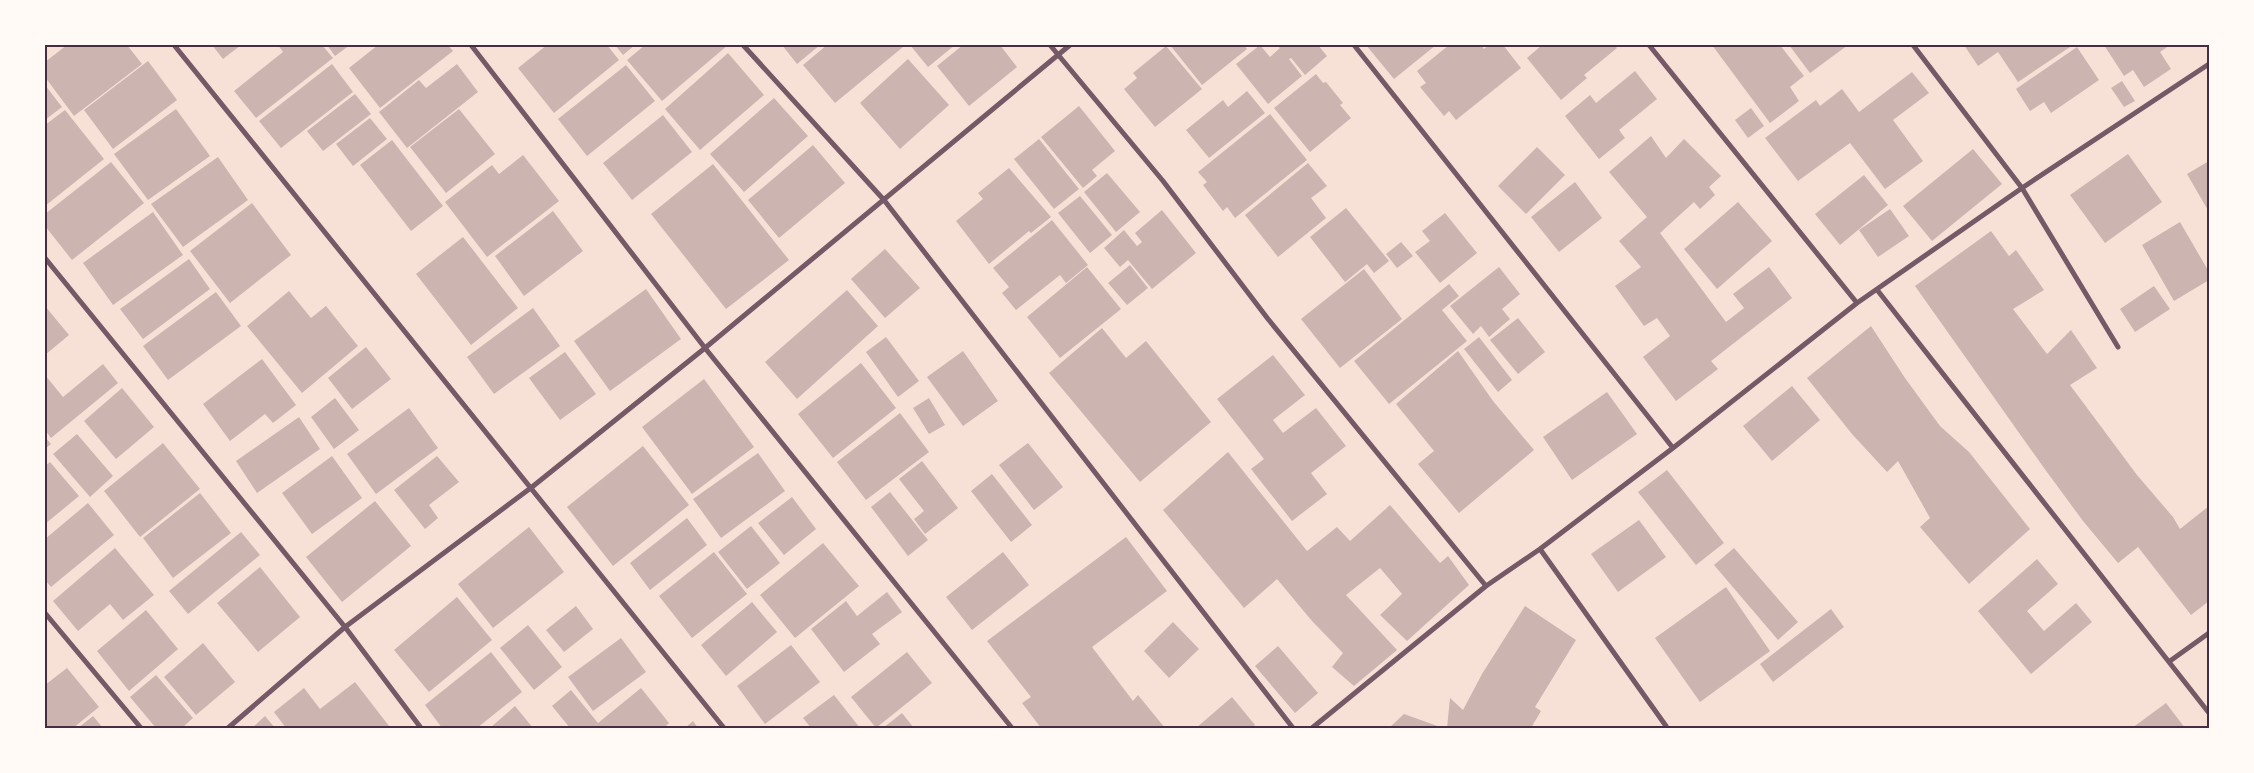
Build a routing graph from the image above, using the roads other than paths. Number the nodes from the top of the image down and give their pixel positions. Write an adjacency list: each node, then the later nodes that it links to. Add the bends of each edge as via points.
1 (174, 45): 19 (street)
2 (471, 45): 17 (street)
3 (743, 45): 12 (street)
4 (1050, 45): 9 (street)
5 (1070, 45): 9 (street)
6 (1354, 45): 18 (street)
7 (1649, 45): 15 (street)
8 (1913, 45): 11 (street)
9 (1057, 55): 12 (street); 21 (street, via 1163,181 1268,319)
10 (2209, 64): 11 (street)
11 (2022, 188): 14 (street); 16 (street)
12 (884, 200): 17 (street); 33 (street)
13 (45, 258): 23 (street)
14 (1878, 291): 15 (street); 25 (street)
15 (1857, 304): 18 (street)
16 (2118, 347)
17 (705, 348): 19 (street); 32 (street)
18 (1673, 448): 20 (street)
19 (532, 488): 23 (street); 31 (street)
20 (1540, 549): 21 (street); 27 (street)
21 (1486, 586): 34 (street)
22 (45, 613): 28 (street)
23 (346, 627): 29 (street); 30 (street)
24 (2209, 633): 25 (street)
25 (2170, 661): 26 (street)
26 (2209, 713)
27 (1666, 726)
28 (141, 728)
29 (228, 728)
30 (421, 728)
31 (724, 728)
32 (1012, 728)
33 (1294, 728)
34 (1312, 728)

